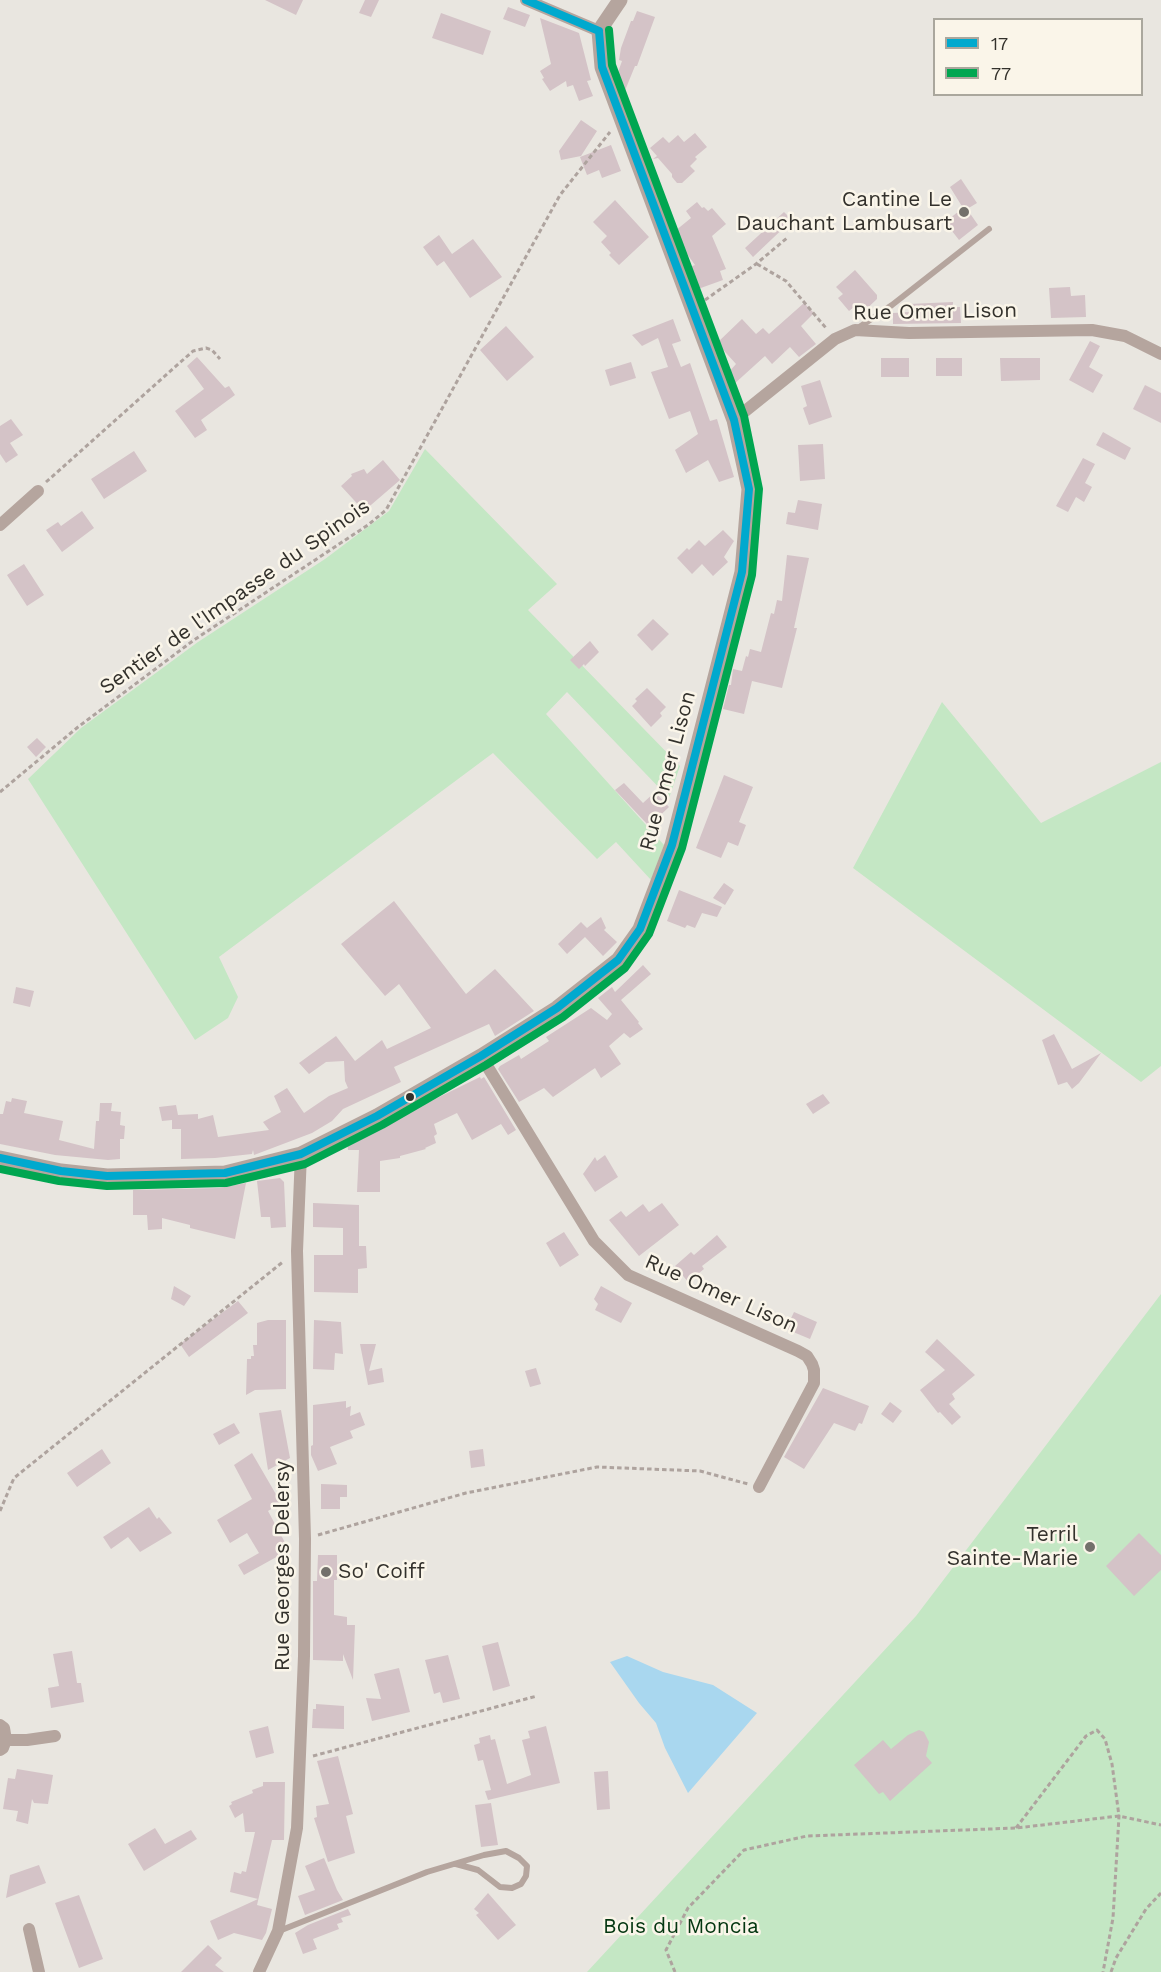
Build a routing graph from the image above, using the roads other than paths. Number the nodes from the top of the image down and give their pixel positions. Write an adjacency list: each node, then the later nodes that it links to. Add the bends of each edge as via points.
1 (526, 0): 3 (street)
2 (620, 0): 3 (street)
3 (599, 31): 7 (street, Rue Omer Lison, via 602,67)
4 (989, 229): 5 (lane)
5 (855, 330): 6 (street, Rue Omer Lison, via 1092,330 1125,336); 7 (street, Rue Omer Lison, via 835,339)
6 (1161, 354)
7 (734, 420): 10 (street, Rue Omer Lison, via 749,489 741,572 672,845 640,929 618,960 557,1008)
8 (39, 490): 9 (street)
9 (0, 525)
10 (481, 1056): 11 (street, Rue Omer Lison, via 377,1116); 13 (street, Rue Omer Lison, via 594,1241 628,1275 807,1356 814,1370 813,1383)
11 (300, 1154): 12 (street, Rue Omer Lison, via 225,1173 107,1176); 19 (street, Rue Georges Delersy, via 297,1251 305,1539 304,1656 297,1828)
12 (0, 1158)
13 (759, 1487)
14 (0, 1725): 16 (street, via 4,1728)
15 (55, 1736): 16 (street)
16 (3, 1745)
17 (456, 1864): 17 (lane, via 506,1851 527,1866 521,1884 513,1888 500,1887 478,1870); 19 (lane)
18 (29, 1929): 20 (street)
19 (278, 1931): 21 (street, Rue Georges Delersy)
20 (39, 1972)
21 (259, 1972)

